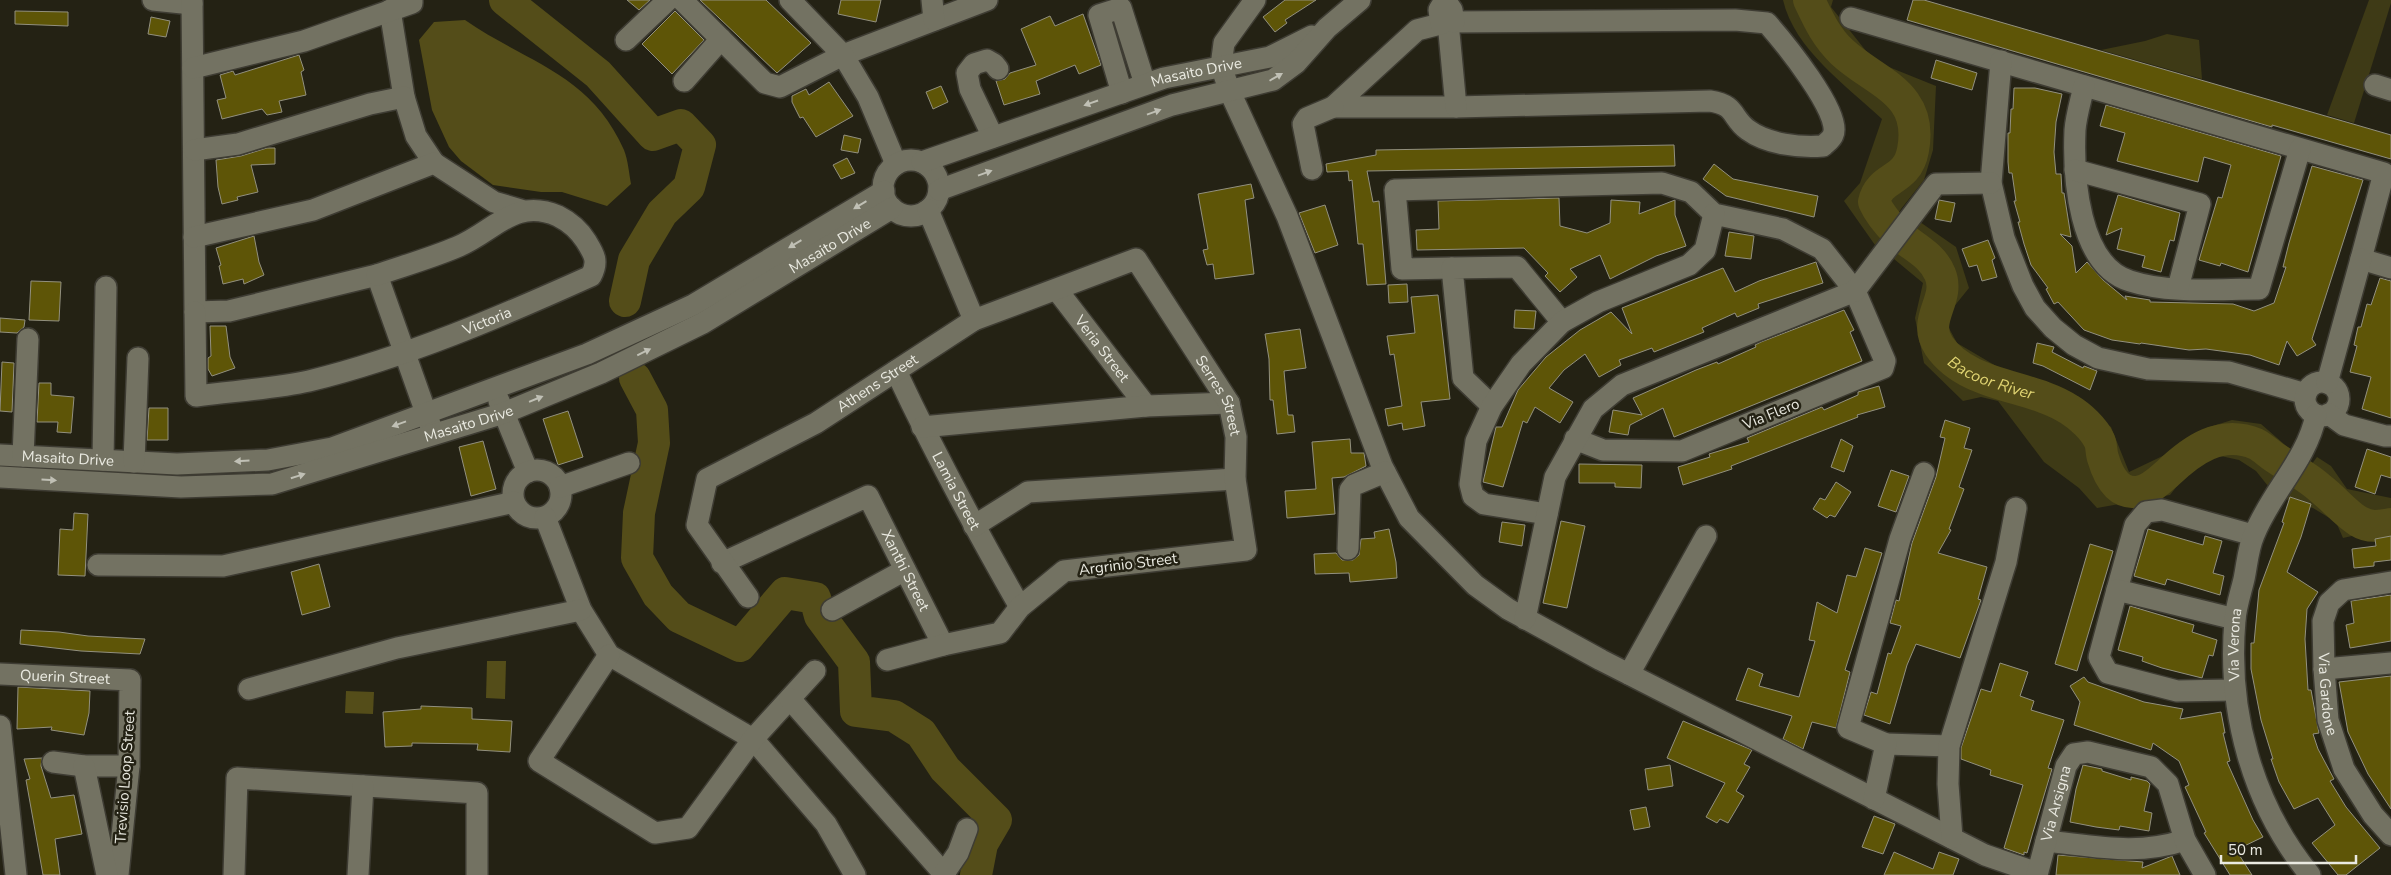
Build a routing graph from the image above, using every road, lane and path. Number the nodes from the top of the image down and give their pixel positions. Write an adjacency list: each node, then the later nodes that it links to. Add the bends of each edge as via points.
1 (153, 0): 9 (street)
2 (412, 0): 10 (street, via 412,3)
3 (668, 0): 16 (street)
4 (682, 0): 15 (street)
5 (790, 0): 17 (street)
6 (987, 0): 11 (street)
7 (1255, 0): 19 (street, via 1224,43)
8 (1360, 0): 14 (street, Masaito Drive)
9 (192, 2): 20 (street)
10 (390, 10): 20 (street, via 304,41); 27 (street)
11 (933, 10): 17 (street)
12 (1851, 18): 18 (street)
13 (1447, 23): 28 (street, via 1417,30); 29 (street); 29 (street, via 1735,20 1767,23 1827,103 1834,134 1823,146 1766,140 1747,130 1734,112 1722,103 1710,101)
14 (1326, 28): 19 (street, Masaito Drive, via 1293,48 1270,57); 25 (street, Masaito Drive, one-way to 14, via 1273,80 1296,63)
15 (721, 39): 17 (street, via 765,83 780,87); 22 (street)
16 (626, 40)
17 (842, 55): 35 (street, via 868,97)
18 (2001, 61): 24 (street); 39 (street)
19 (1221, 66): 23 (street, Masaito Drive); 25 (street)
20 (193, 68): 32 (street)
21 (998, 68): 30 (street, via 987,60 974,64 967,74 970,89)
22 (684, 81)
23 (1145, 84): 26 (street, Masaito Drive); 26 (street, via 1121,8 1099,15)
24 (2084, 86): 31 (street); 37 (street, via 2075,128)
25 (1230, 92): 40 (street, Masaito Drive, one-way to 25, via 1172,105); 81 (street, via 1287,216)
26 (1122, 93): 30 (street, Masaito Drive, one-way to 30)
27 (404, 97): 32 (street, via 370,104 238,144); 34 (street, via 416,136)
28 (1333, 107): 29 (street); 36 (street, via 1307,118 1303,124)
29 (1456, 107)
30 (993, 137): 33 (street, Masaito Drive)
31 (2300, 149): 38 (street); 52 (street, via 2259,289)
32 (194, 150): 45 (street)
33 (922, 162): 35 (street, via 913,160); 40 (street, via 935,173)
34 (434, 163): 42 (street, via 494,202); 45 (street, via 313,210)
35 (896, 164): 41 (street, via 886,176)
36 (1312, 168)
37 (2076, 170): 52 (street, via 2082,212 2092,248 2106,267 2129,281); 52 (street, via 2200,204)
38 (2388, 174): 47 (street)
39 (1991, 183): 54 (street, via 1936,184); 64 (street, via 2004,238 2023,286 2035,308 2074,344 2098,358 2148,369 2229,372)
40 (939, 190): 43 (street)
41 (888, 199): 43 (street, via 906,215); 63 (street, Masaito Drive, one-way to 63, via 693,305 587,354); 68 (street, Masaito Drive, one-way to 41, via 600,373 703,324)
42 (521, 210): 50 (street, via 459,246); 59 (street, Victoria, via 546,211 580,231 596,258 596,268 591,276 515,310)
43 (928, 210): 56 (street)
44 (1714, 214): 48 (street, via 1691,192 1662,184 1396,190 1402,268); 54 (street, via 1783,229 1822,249); 57 (street, via 1705,250 1689,265 1598,302)
45 (194, 237): 55 (street)
46 (1136, 259): 53 (street, Athens Street); 65 (street, Serres Street)
47 (2361, 259): 49 (street); 62 (street)
48 (1452, 268): 57 (street, via 1518,267); 67 (street, via 1463,378)
49 (2391, 268)
50 (377, 275): 55 (street, via 228,311); 59 (street)
51 (106, 288): 77 (street)
52 (2178, 288)
53 (1056, 290): 56 (street, Athens Street); 66 (street, Veria Street)
54 (1855, 291): 74 (street, via 1622,385 1593,409); 74 (street, Via Flero, via 1885,361 1883,368 1682,451 1603,450)
55 (195, 312): 59 (street, Victoria, via 196,396 308,381)
56 (974, 320): 61 (street, Athens Street)
57 (1562, 322): 67 (street, via 1521,364)
58 (28, 339): 76 (street)
59 (405, 352): 69 (street)
60 (138, 358): 78 (street)
61 (896, 371): 71 (street, Lamia Street); 95 (street, Athens Street, via 816,423 707,478 697,526)
62 (2327, 383): 64 (street, via 2314,384); 70 (street, via 2339,397 2335,409)
63 (494, 389): 68 (street); 69 (street, Masaito Drive)
64 (2306, 394): 70 (street, via 2306,405)
65 (1229, 403): 66 (street); 84 (street, Serres Street, via 1236,436)
66 (1146, 406): 71 (street)
67 (1492, 406): 88 (street, via 1476,441 1470,484 1473,496 1484,504)
68 (504, 413): 72 (street, Masaito Drive); 80 (street)
69 (427, 414): 72 (street); 78 (street, Masaito Drive, one-way to 78, via 332,448 268,460 177,464)
70 (2323, 414): 73 (street, via 2344,425); 91 (street, Via Verona, via 2304,452 2277,490)
71 (922, 427): 90 (street, Lamia Street)
72 (434, 435): 83 (street, Masaito Drive, one-way to 72, via 181,488 272,484)
73 (2391, 436)
74 (1575, 439): 88 (street, via 1555,477)
75 (0, 455): 76 (street, Masaito Drive)
76 (23, 456): 77 (street, Masaito Drive)
77 (103, 460): 78 (street, Masaito Drive)
78 (134, 462)
79 (629, 463): 85 (street)
80 (528, 472): 85 (street, via 547,472); 86 (street, via 515,484)
81 (1385, 472): 93 (street, via 1354,485 1350,490); 104 (street, via 1409,518 1475,585)
82 (1924, 473): 120 (street, via 1900,539 1848,728)
83 (0, 477)
84 (1235, 479): 90 (street, via 1028,492); 94 (street, Serres Street)
85 (560, 487): 89 (street, via 559,505)
86 (514, 502): 89 (street, via 526,516); 96 (street, via 223,566)
87 (2016, 508): 121 (street, via 2006,562)
88 (1547, 514): 104 (street)
89 (545, 517): 102 (street)
90 (974, 526): 101 (street, Lamia Street)
91 (2253, 535): 99 (street, via 2162,510 2146,512 2135,524); 105 (street, Via Verona)
92 (1706, 536): 113 (street)
93 (1348, 549)
94 (1246, 550): 101 (street, Argrinio Street, via 1064,571)
95 (722, 563): 97 (street, Xanthi Street, via 868,496); 100 (street)
96 (98, 565)
97 (905, 570): 103 (street); 106 (street, Xanthi Street)
98 (2391, 582): 110 (street, Via Gardone, via 2343,590 2330,603 2323,621)
99 (2117, 590): 105 (street); 116 (street, via 2098,656 2108,672 2176,691)
100 (748, 597)
101 (1020, 608): 106 (street, Argrinio Street, via 1000,633)
102 (581, 610): 107 (street); 115 (street, via 397,648)
103 (832, 610)
104 (1525, 619): 113 (street)
105 (2235, 619): 116 (street, Via Verona)
106 (943, 644): 108 (street, Argrinio Street)
107 (609, 655): 119 (street); 119 (street, via 539,761 655,832 688,828)
108 (887, 660)
109 (2391, 663): 110 (street)
110 (2324, 669): 128 (street, Via Gardone, via 2328,720 2344,769 2373,815)
111 (815, 671): 117 (street)
112 (0, 674): 114 (street, Querin Street)
113 (1629, 674): 126 (street)
114 (130, 680): 124 (street, Trevisio Loop Street)
115 (249, 689)
116 (2234, 690): 142 (street, Via Verona, via 2246,752 2267,811)
117 (790, 699): 119 (street); 132 (street)
118 (0, 726): 134 (street)
119 (752, 739): 140 (street, via 826,824)
120 (1886, 744): 121 (street); 126 (street)
121 (1948, 746): 129 (street)
122 (53, 762): 123 (street)
123 (84, 766): 124 (street); 135 (street)
124 (129, 766): 136 (street, Trevisio Loop Street)
125 (363, 786): 137 (street, via 238,778); 138 (street); 139 (street, via 477,793)
126 (1874, 799): 129 (street)
127 (967, 829): 132 (street, via 958,853)
128 (2391, 835)
129 (1952, 838): 133 (street, via 1985,855)
130 (2185, 840): 131 (street, via 2162,848 2135,850); 131 (street, Via Arsigna, via 2168,784 2150,767 2088,752 2074,754 2066,766); 141 (street, Via Arsigna)
131 (2046, 841): 133 (street, Via Arsigna)
132 (944, 874)
133 (2037, 874)
134 (16, 875)
135 (108, 875)
136 (118, 875)
137 (234, 875)
138 (358, 875)
139 (477, 875)
140 (855, 875)
141 (2205, 875)
142 (2310, 875)

